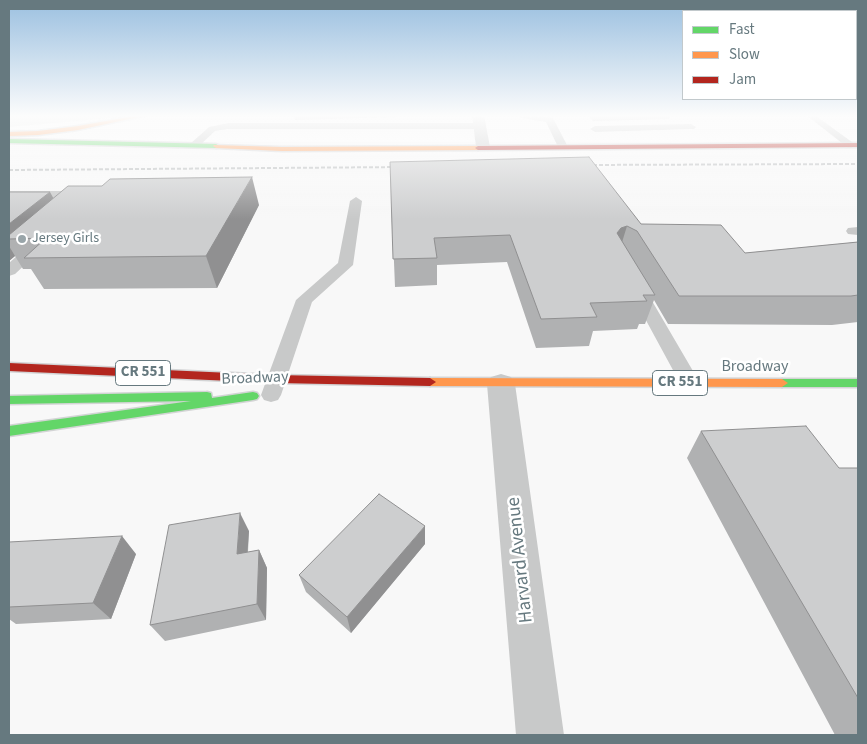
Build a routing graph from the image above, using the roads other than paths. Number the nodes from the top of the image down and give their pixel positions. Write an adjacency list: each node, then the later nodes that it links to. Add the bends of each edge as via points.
1 (222, 150): 2 (main road)
2 (9, 152)
3 (9, 195): 5 (lane, via 88,197)
4 (356, 202): 13 (lane, via 345,265 304,300)
5 (82, 205)
6 (53, 232): 7 (lane)
7 (9, 271)
8 (629, 276): 10 (lane)
9 (9, 367): 13 (main road, Broadway / CR 551)
10 (690, 383): 11 (main road, Broadway / CR 551); 12 (main road, Broadway / CR 551)
11 (858, 383)
12 (501, 384): 13 (main road, Broadway / CR 551); 14 (main road, Broadway / CR 551); 17 (street, Harvard Avenue)
13 (270, 391): 15 (main road, Broadway / CR 551); 16 (main road)
14 (338, 392)
15 (9, 400)
16 (9, 431)
17 (540, 735)

